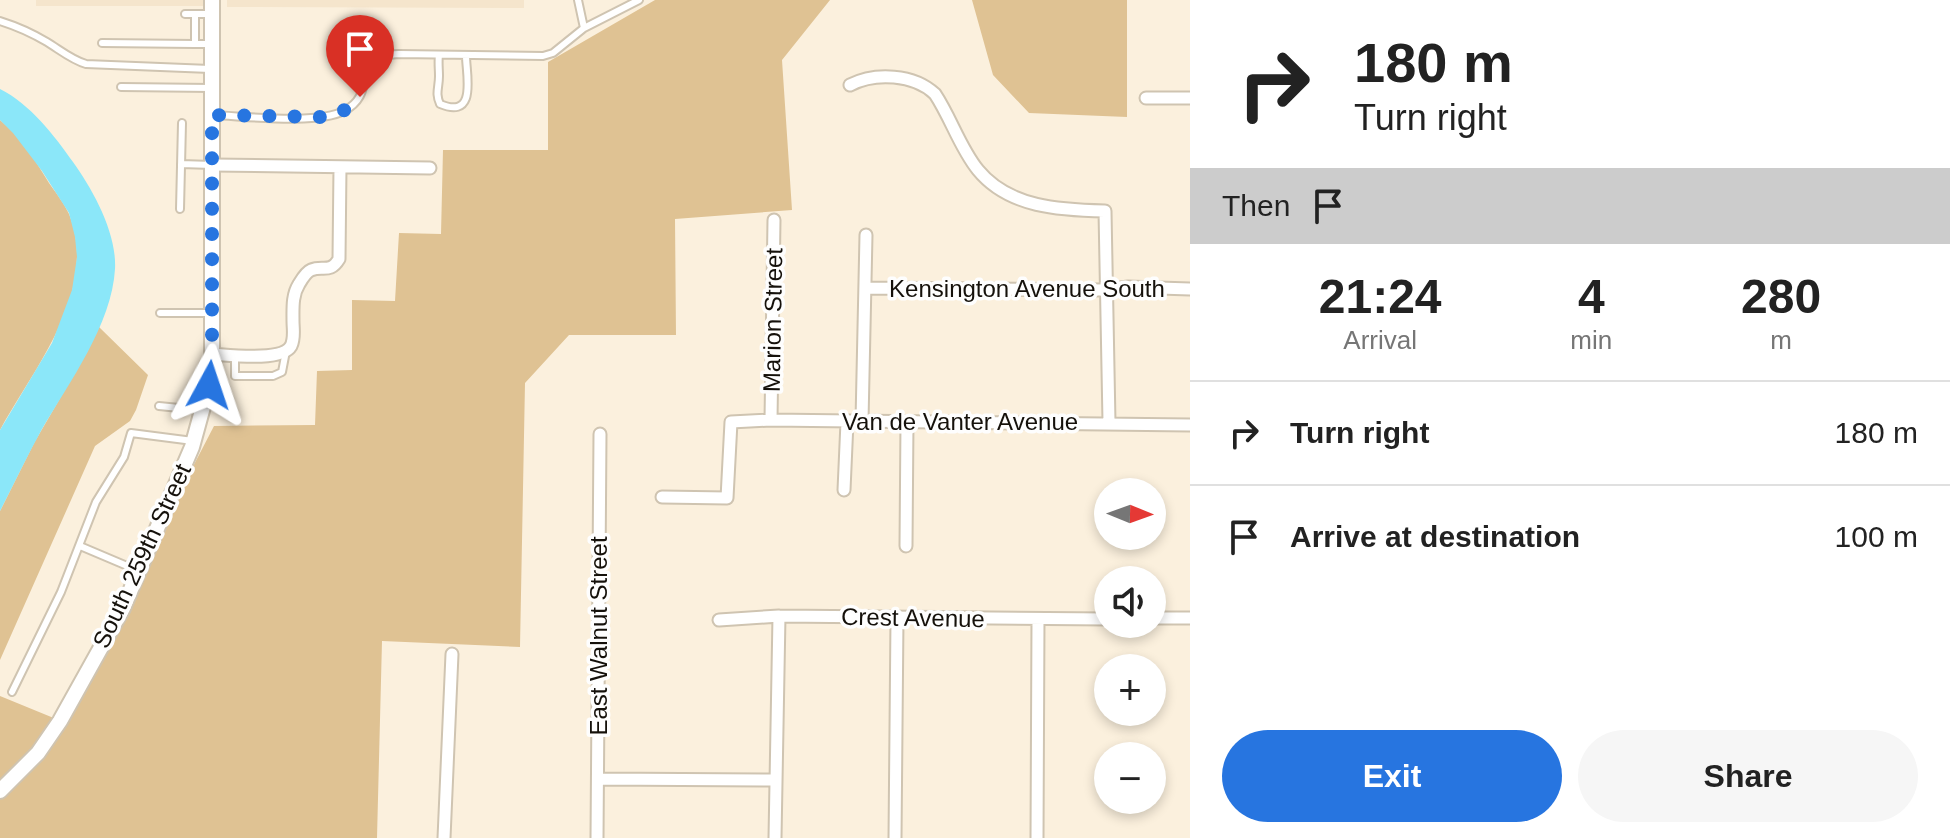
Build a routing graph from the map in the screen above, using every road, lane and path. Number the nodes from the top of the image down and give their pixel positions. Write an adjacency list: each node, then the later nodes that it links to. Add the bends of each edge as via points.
1 (578, 0): 7 (lane)
2 (639, 0): 7 (lane)
3 (212, 7): 5 (lane); 10 (street, South 259th Street)
4 (185, 14): 5 (lane)
5 (195, 14): 9 (lane)
6 (0, 21): 13 (lane, via 86,64)
7 (584, 28): 12 (lane, via 543,56)
8 (102, 43): 9 (lane)
9 (195, 44): 10 (lane)
10 (212, 44): 13 (street, South 259th Street)
11 (439, 55): 12 (lane); 12 (lane, via 437,97 440,104 452,107 468,93); 19 (lane, via 376,57 360,97 329,116)
12 (466, 56)
13 (212, 69): 16 (street, South 259th Street)
14 (850, 85): 30 (street, via 870,77 918,82 935,94 979,172 993,184 1037,205 1105,211)
15 (121, 87): 16 (lane)
16 (212, 88): 19 (street, South 259th Street)
17 (1146, 98): 18 (street)
18 (1190, 98)
19 (212, 115): 22 (street, South 259th Street)
20 (182, 123): 21 (lane)
21 (181, 164): 22 (lane); 25 (lane)
22 (212, 165): 23 (street); 32 (street, South 259th Street)
23 (340, 167): 24 (street); 33 (street, via 339,259 331,268 308,271 296,288 292,344)
24 (430, 168)
25 (180, 209)
26 (774, 220): 38 (street, Marion Street)
27 (866, 235): 28 (street)
28 (865, 288): 30 (street, Kensington Avenue South); 39 (street)
29 (1190, 289): 30 (street, Kensington Avenue South)
30 (1106, 290): 42 (street)
31 (160, 313): 32 (lane)
32 (212, 313): 34 (street, South 259th Street)
33 (286, 351): 35 (street); 35 (lane, via 282,372 273,376 235,376)
34 (212, 354): 35 (street); 37 (street, South 259th Street)
35 (235, 355)
36 (159, 406): 37 (lane)
37 (203, 411): 45 (street, South 259th Street)
38 (771, 420): 40 (street, Van de Vanter Avenue); 47 (street, Van de Vanter Avenue, via 731,422 727,498)
39 (862, 421): 40 (street, Van de Vanter Avenue); 41 (street, Van de Vanter Avenue)
40 (847, 422): 46 (street)
41 (907, 422): 42 (street, Van de Vanter Avenue); 49 (street)
42 (1109, 422): 43 (street, Van de Vanter Avenue)
43 (1190, 425)
44 (600, 434): 60 (street, East Walnut Street)
45 (193, 441): 48 (lane, via 131,433); 50 (street, South 259th Street)
46 (844, 490)
47 (662, 497)
48 (80, 546): 50 (lane); 59 (lane)
49 (906, 546)
50 (139, 571): 62 (street, South 259th Street, via 60,721 38,753)
51 (779, 616): 52 (street, Crest Avenue); 57 (street, Crest Avenue); 61 (street)
52 (897, 618): 55 (street, Crest Avenue); 66 (street)
53 (1166, 618): 54 (street)
54 (1190, 618)
55 (1038, 619): 56 (street, Crest Avenue); 67 (street)
56 (1094, 619)
57 (719, 620)
58 (452, 654): 63 (street)
59 (12, 692)
60 (599, 779): 61 (street); 64 (street, East Walnut Street)
61 (775, 780): 65 (street)
62 (0, 791)
63 (444, 838)
64 (597, 838)
65 (775, 838)
66 (895, 838)
67 (1037, 838)

